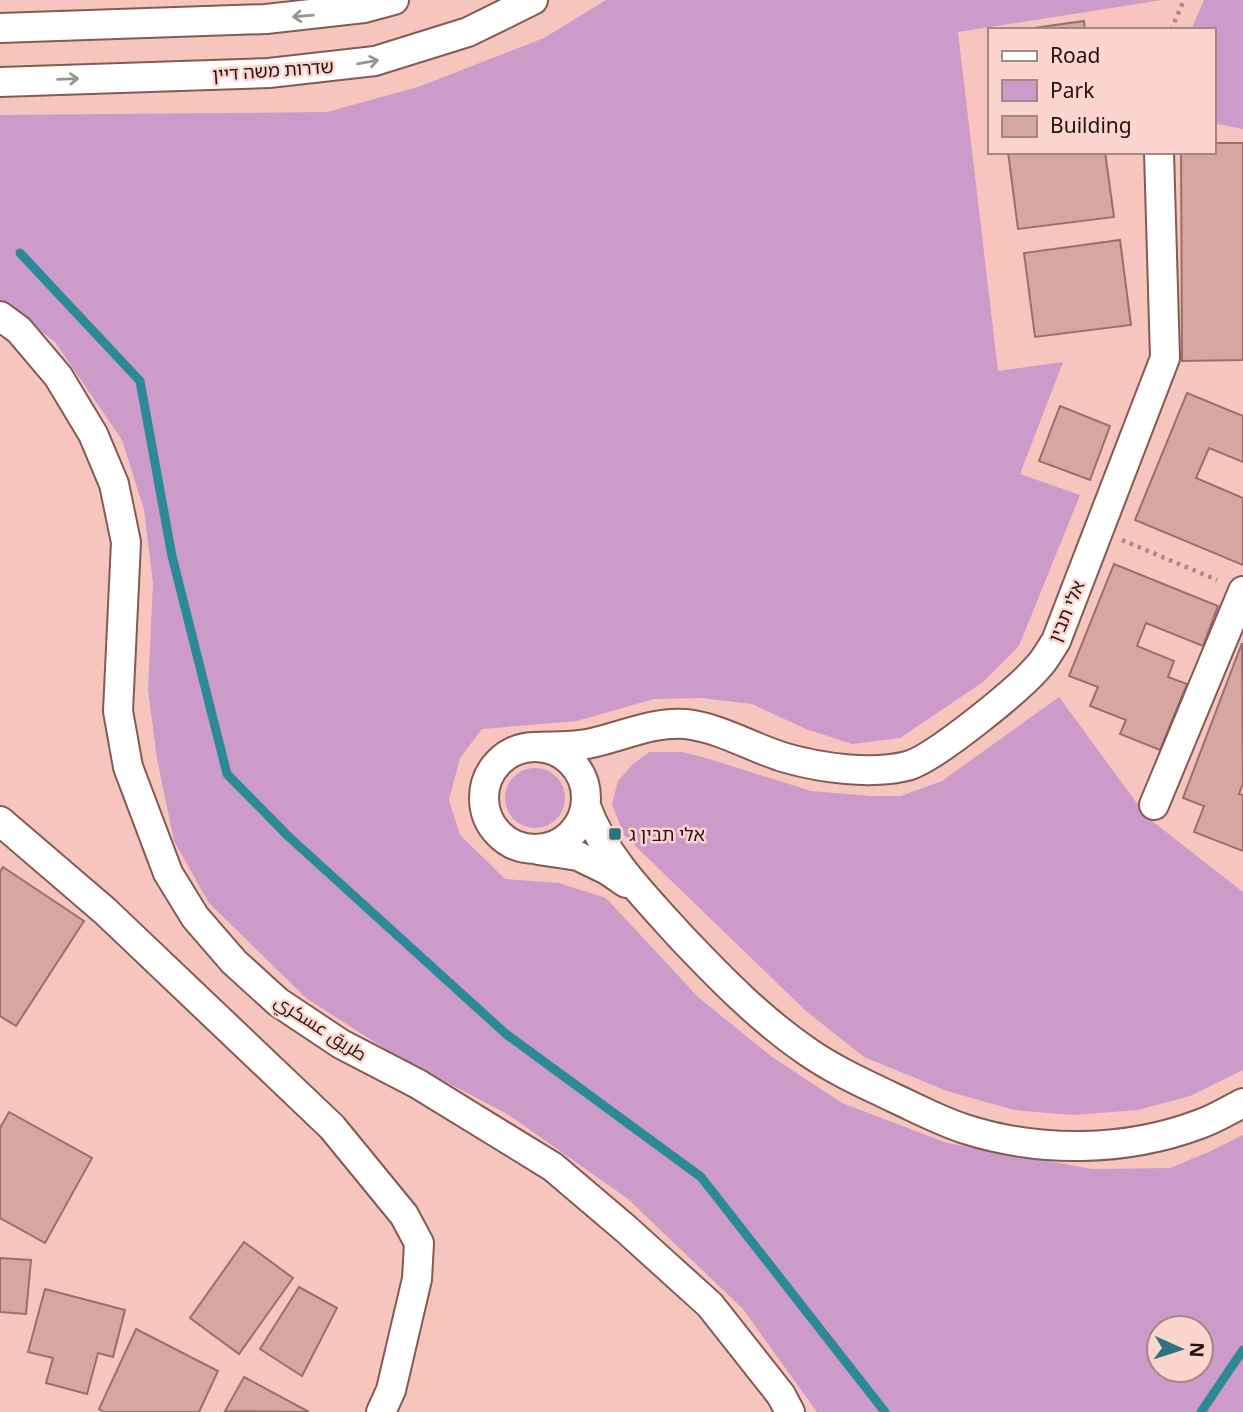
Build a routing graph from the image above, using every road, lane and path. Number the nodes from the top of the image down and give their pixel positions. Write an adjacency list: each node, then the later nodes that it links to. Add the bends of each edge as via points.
1 (394, 0): 4 (street, one-way to 4, via 267,19)
2 (533, 0): 6 (street, שדרות משה דיין, one-way to 2, via 269,73 375,61 468,32)
3 (1184, 0): 5 (path)
4 (0, 28)
5 (1172, 28)
6 (0, 82)
7 (1159, 154): 9 (street, אלי תבין, via 1164,358)
8 (0, 316): 20 (street, طريق عسكري, via 19,330 58,376 93,434 114,484 125,542 118,711 128,767 168,873 195,917 234,962 278,1002 341,1044 418,1084 553,1167 710,1305)
9 (1099, 530): 10 (path); 11 (street, אלי תבין, via 1056,641 1040,666 929,757 907,766 838,769 784,757 685,724 657,725)
10 (1243, 591): 14 (street)
11 (625, 734): 12 (street, אלי תבין, via 584,745); 13 (street, אלי תבין, via 611,744 591,771)
12 (534, 747): 13 (street, via 552,749 567,758 579,771); 16 (street, via 518,750 499,763 486,784 484,800 487,816 501,836 522,848)
13 (586, 797): 16 (street, via 581,822 570,836 555,846); 17 (street, via 594,829)
14 (1154, 805)
15 (0, 821): 19 (street, via 105,911 332,1126 404,1215 419,1243 417,1279 391,1390)
16 (538, 849): 17 (street, via 578,856)
17 (643, 895): 18 (street, via 719,978 808,1052 852,1078 964,1129 1051,1146 1100,1144 1149,1139 1201,1124)
18 (1243, 1103)
19 (381, 1412)
20 (790, 1412)

